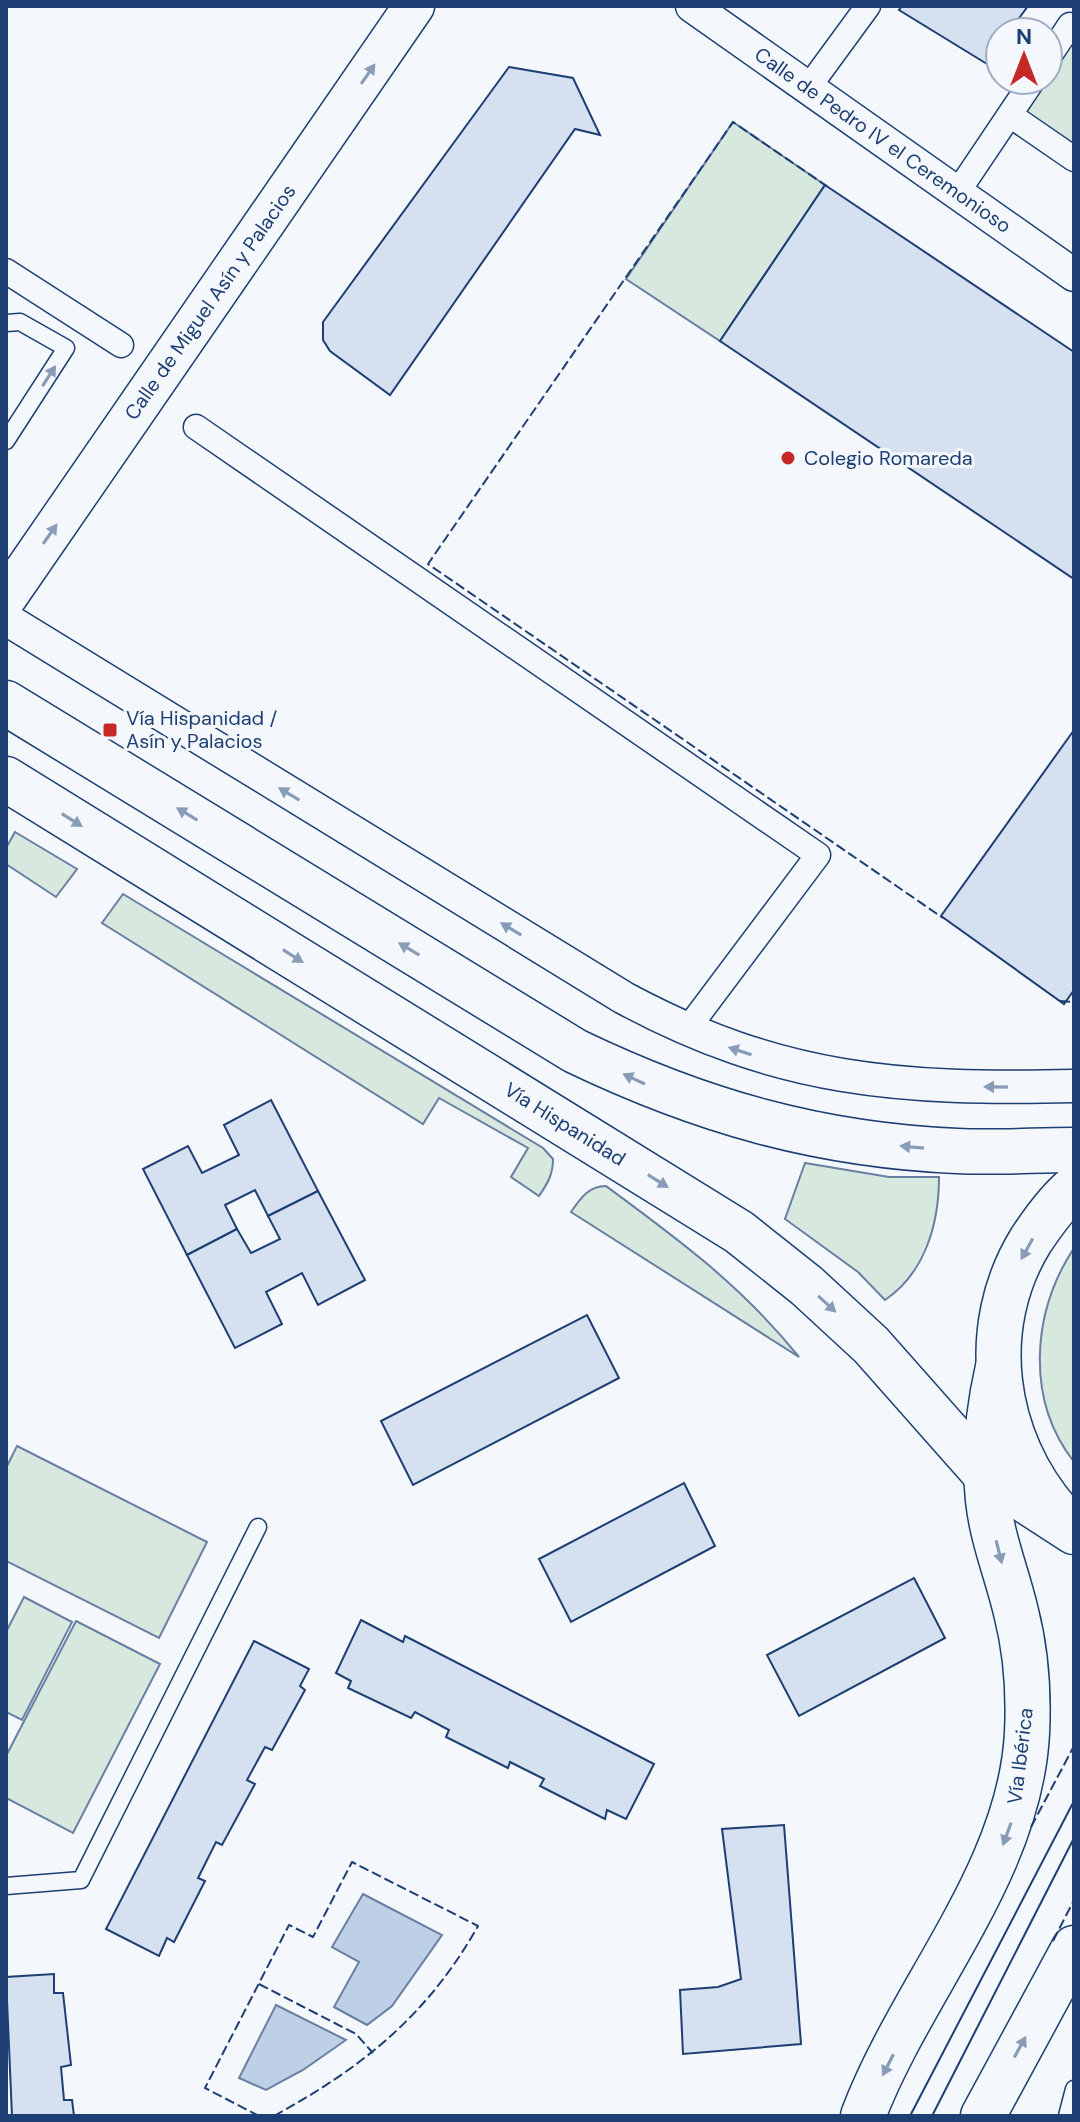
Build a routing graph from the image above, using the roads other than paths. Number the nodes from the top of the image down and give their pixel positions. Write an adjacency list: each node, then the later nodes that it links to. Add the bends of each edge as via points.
1 (414, 6): 15 (street, Calle de Miguel Asín y Palacios, one-way to 1)
2 (692, 6): 4 (street, Calle de Pedro IV el Ceremonioso)
3 (868, 6): 4 (street)
4 (808, 88): 8 (street, Calle de Pedro IV el Ceremonioso)
5 (1022, 96): 6 (street)
6 (1010, 115): 7 (street); 8 (street)
7 (1074, 159)
8 (957, 193): 10 (street, Calle de Pedro IV el Ceremonioso)
9 (6, 271): 12 (street)
10 (1074, 274)
11 (6, 323): 14 (lane, one-way to 11, via 66,348 20,322)
12 (121, 345)
13 (196, 427): 19 (street, via 818,855)
14 (6, 441)
15 (6, 598)
16 (6, 619): 19 (street, one-way to 16, via 610,990)
17 (6, 703): 21 (highway, one-way to 17, via 958,1151 830,1137 739,1118 652,1088 575,1051)
18 (6, 779): 24 (highway, Vía Hispanidad, one-way to 24, via 739,1232 871,1345)
19 (686, 1031): 20 (street, one-way to 19, via 961,1087 857,1079 772,1062)
20 (1074, 1086)
21 (1074, 1150)
22 (1074, 1188): 23 (highway, one-way to 23, via 1043,1221 1023,1254 1008,1290)
23 (998, 1367): 24 (highway, Vía Ibérica, via 987,1423); 26 (highway, via 1012,1438 1048,1501)
24 (986, 1475): 26 (highway, Vía Hispanidad); 30 (highway, Vía Ibérica, one-way to 30, via 991,1519 1026,1668 1027,1735 1018,1792 1002,1847)
25 (258, 1527): 27 (lane, via 81,1880)
26 (1074, 1531)
27 (6, 1886)
28 (1074, 1948): 31 (highway, one-way to 28)
29 (1074, 2089): 32 (lane)
30 (863, 2116)
31 (983, 2116)
32 (1067, 2116)

